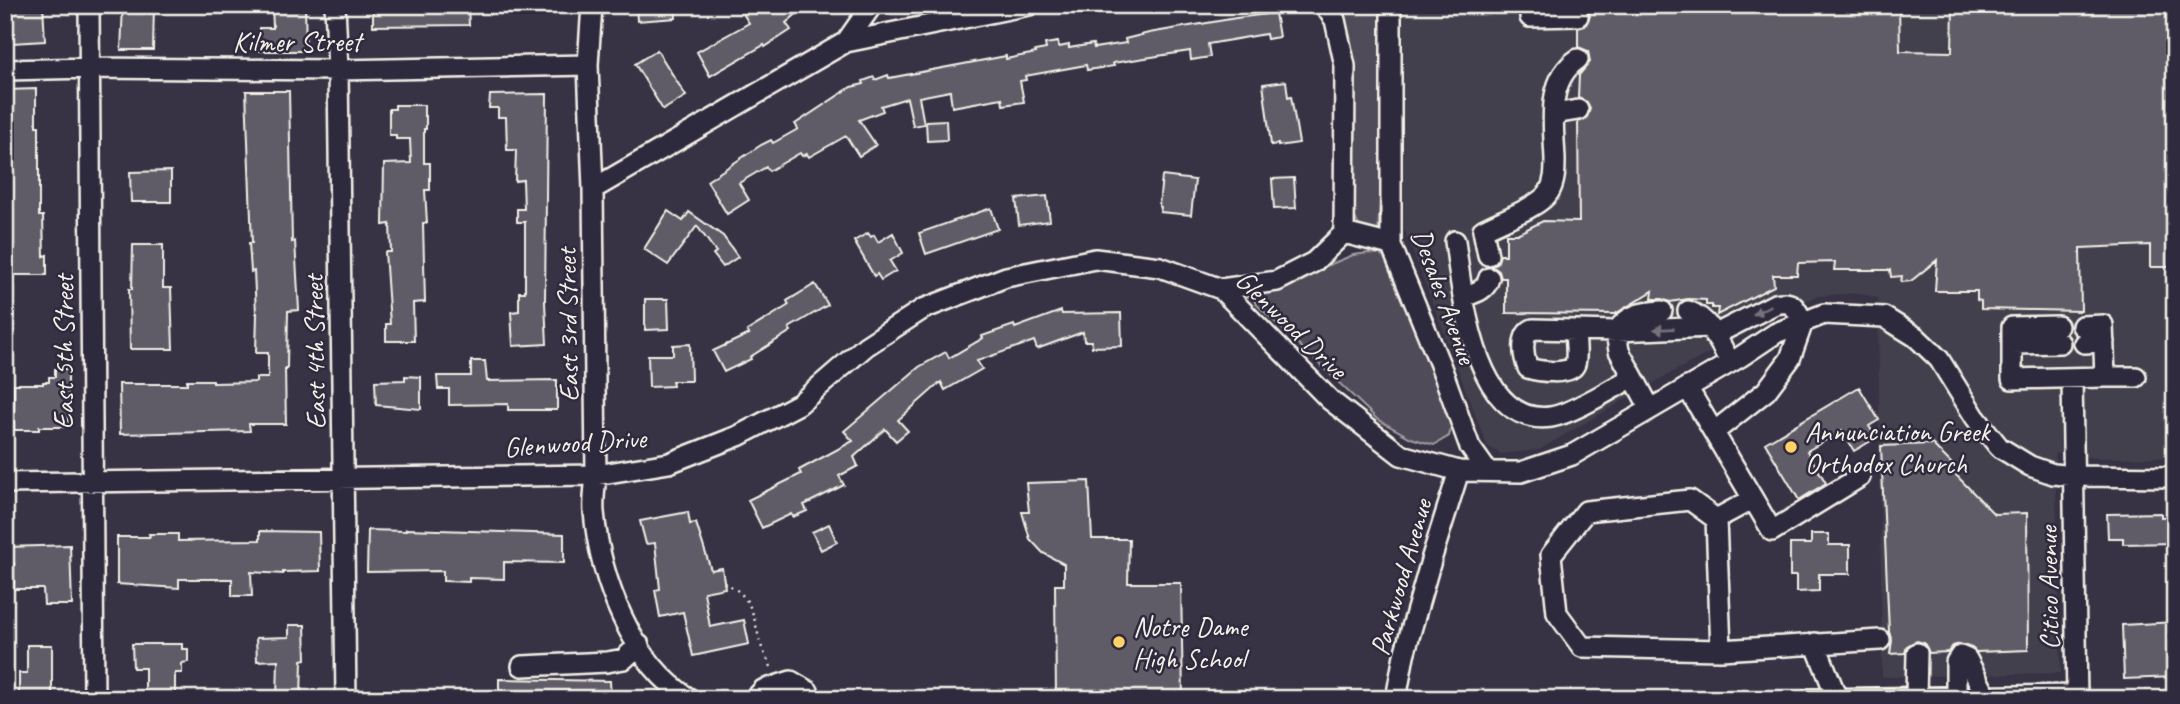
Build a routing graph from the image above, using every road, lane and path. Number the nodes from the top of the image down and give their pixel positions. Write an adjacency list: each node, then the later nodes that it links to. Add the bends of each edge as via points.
1 (89, 5): 13 (street, East 5th Street)
2 (334, 5): 15 (street, East 4th Street)
3 (592, 5): 12 (street, East 3rd Street)
4 (872, 5): 10 (street)
5 (1029, 5): 10 (street)
6 (1324, 5): 19 (street, via 1335,20 1345,66)
7 (1391, 5): 21 (street, Desales Avenue)
8 (1578, 16): 9 (street)
9 (1530, 18)
10 (846, 42): 18 (street)
11 (1578, 60): 17 (street, via 1559,79)
12 (588, 65): 15 (street, Kilmer Street); 18 (street, East 3rd Street)
13 (91, 68): 14 (street, Kilmer Street); 15 (street, Kilmer Street); 50 (street, East 5th Street)
14 (5, 70)
15 (338, 70): 48 (street, East 4th Street)
16 (1578, 110): 17 (street, via 1560,113)
17 (1554, 119): 22 (street, via 1555,175 1548,193 1483,230)
18 (593, 189): 44 (street, East 3rd Street)
19 (1344, 233): 21 (street); 24 (street, via 1314,261 1277,281)
20 (1455, 241): 25 (street)
21 (1391, 245): 43 (street, Desales Avenue, via 1470,447)
22 (1488, 255)
23 (1489, 278): 25 (street, via 1482,290)
24 (1221, 289): 42 (street, Glenwood Drive, via 1330,400 1401,455); 44 (street, Glenwood Drive, via 1160,267 1095,259 1006,277 923,309 866,346 799,404 738,436 669,463)
25 (1463, 297): 35 (street, via 1485,374 1503,401 1522,415 1551,417)
26 (1662, 311): 30 (street, via 1643,312 1623,321)
27 (1688, 311): 31 (street, via 1700,315)
28 (1803, 322): 31 (street, one-way to 31, via 1795,306 1786,302); 34 (street, Glenwood Drive); 41 (street, via 1790,359 1766,391); 45 (street, Glenwood Drive, via 1824,314 1884,317 1916,337 1939,359 1999,447 2030,466)
29 (1575, 330): 30 (street)
30 (1617, 331): 31 (street, one-way to 30); 35 (street, via 1619,351)
31 (1712, 331): 34 (street)
32 (2059, 335): 38 (street, via 2011,327 2012,379)
33 (2090, 337): 36 (street)
34 (1730, 362): 39 (street, Glenwood Drive)
35 (1633, 377): 40 (street)
36 (2105, 377): 37 (street); 38 (street)
37 (2136, 377)
38 (2072, 378): 45 (street, Citico Avenue)
39 (1687, 387): 40 (street, Glenwood Drive); 41 (street)
40 (1650, 408): 43 (street, Glenwood Drive, via 1572,455 1521,472)
41 (1714, 432): 51 (street)
42 (1459, 471): 43 (street, Glenwood Drive); 71 (street, Parkwood Avenue, via 1404,655)
43 (1487, 471)
44 (596, 475): 48 (street, Glenwood Drive); 56 (street, East 3rd Street, via 593,510 600,554 615,602)
45 (2075, 476): 47 (street, Glenwood Drive); 64 (street, Citico Avenue)
46 (1860, 477): 51 (street, via 1772,531)
47 (2175, 477)
48 (344, 479): 50 (street, Glenwood Drive); 67 (street, East 4th Street)
49 (5, 482): 50 (street, Glenwood Drive)
50 (92, 482): 66 (street, East 5th Street)
51 (1753, 499): 52 (street)
52 (1716, 519): 57 (street); 57 (street, via 1690,500 1586,511 1551,555 1557,613 1582,647)
53 (724, 583): 60 (path, via 741,594 754,612 762,648)
54 (1880, 639): 55 (street)
55 (1815, 643): 57 (street); 65 (street)
56 (639, 645): 59 (street, via 624,659); 68 (street, East 3rd Street, via 649,663)
57 (1721, 650)
58 (1917, 653): 62 (street)
59 (522, 666)
60 (779, 685): 69 (street, via 763,690); 70 (street, via 792,681 808,691)
61 (1986, 696): 63 (street); 63 (street, via 1960,654); 64 (street)
62 (1916, 697): 63 (street); 65 (street)
63 (1956, 697)
64 (2077, 697)
65 (1837, 698): 72 (street)
66 (94, 699)
67 (346, 699)
68 (690, 699)
69 (755, 699)
70 (809, 699)
71 (1396, 699)
72 (1810, 699)

